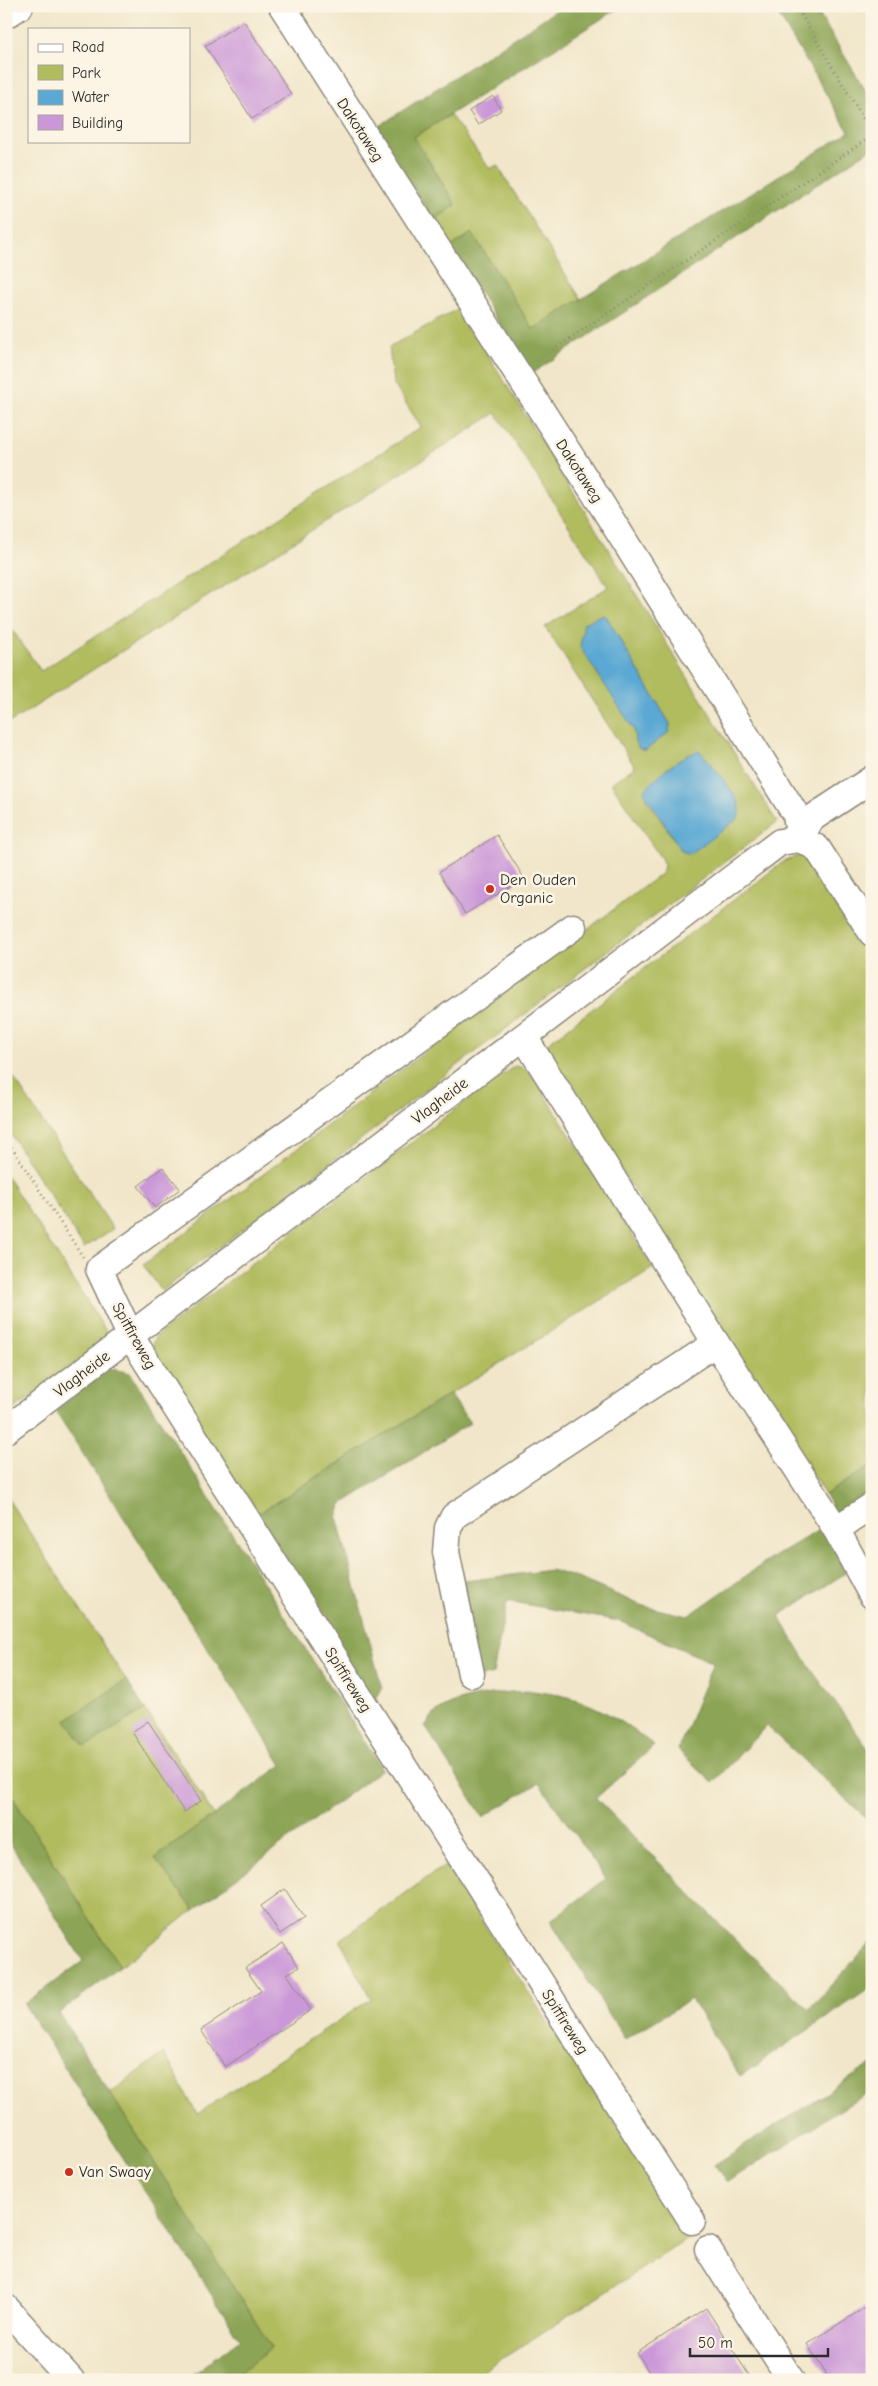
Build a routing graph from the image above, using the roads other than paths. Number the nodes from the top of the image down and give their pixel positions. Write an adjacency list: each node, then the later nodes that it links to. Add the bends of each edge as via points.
1 (20, 6): 3 (street)
2 (282, 6): 5 (street, Dakotaweg, via 796,815)
3 (6, 15)
4 (872, 779): 5 (street, via 811,818)
5 (800, 839): 7 (street, via 817,848); 8 (street, Vlagheide, via 780,842)
6 (573, 927): 9 (street, Spitfireweg, via 100,1269)
7 (872, 933)
8 (524, 1037): 9 (street, Vlagheide); 10 (street)
9 (131, 1337): 11 (street, Vlagheide); 16 (street, Spitfireweg)
10 (716, 1343): 13 (street); 15 (street, via 454,1516 448,1528 446,1552)
11 (6, 1430)
12 (872, 1506): 13 (street)
13 (836, 1529): 14 (street)
14 (872, 1596)
15 (471, 1674)
16 (692, 2221)
17 (708, 2249): 20 (street)
18 (6, 2308): 19 (street)
19 (71, 2380)
20 (791, 2380)

